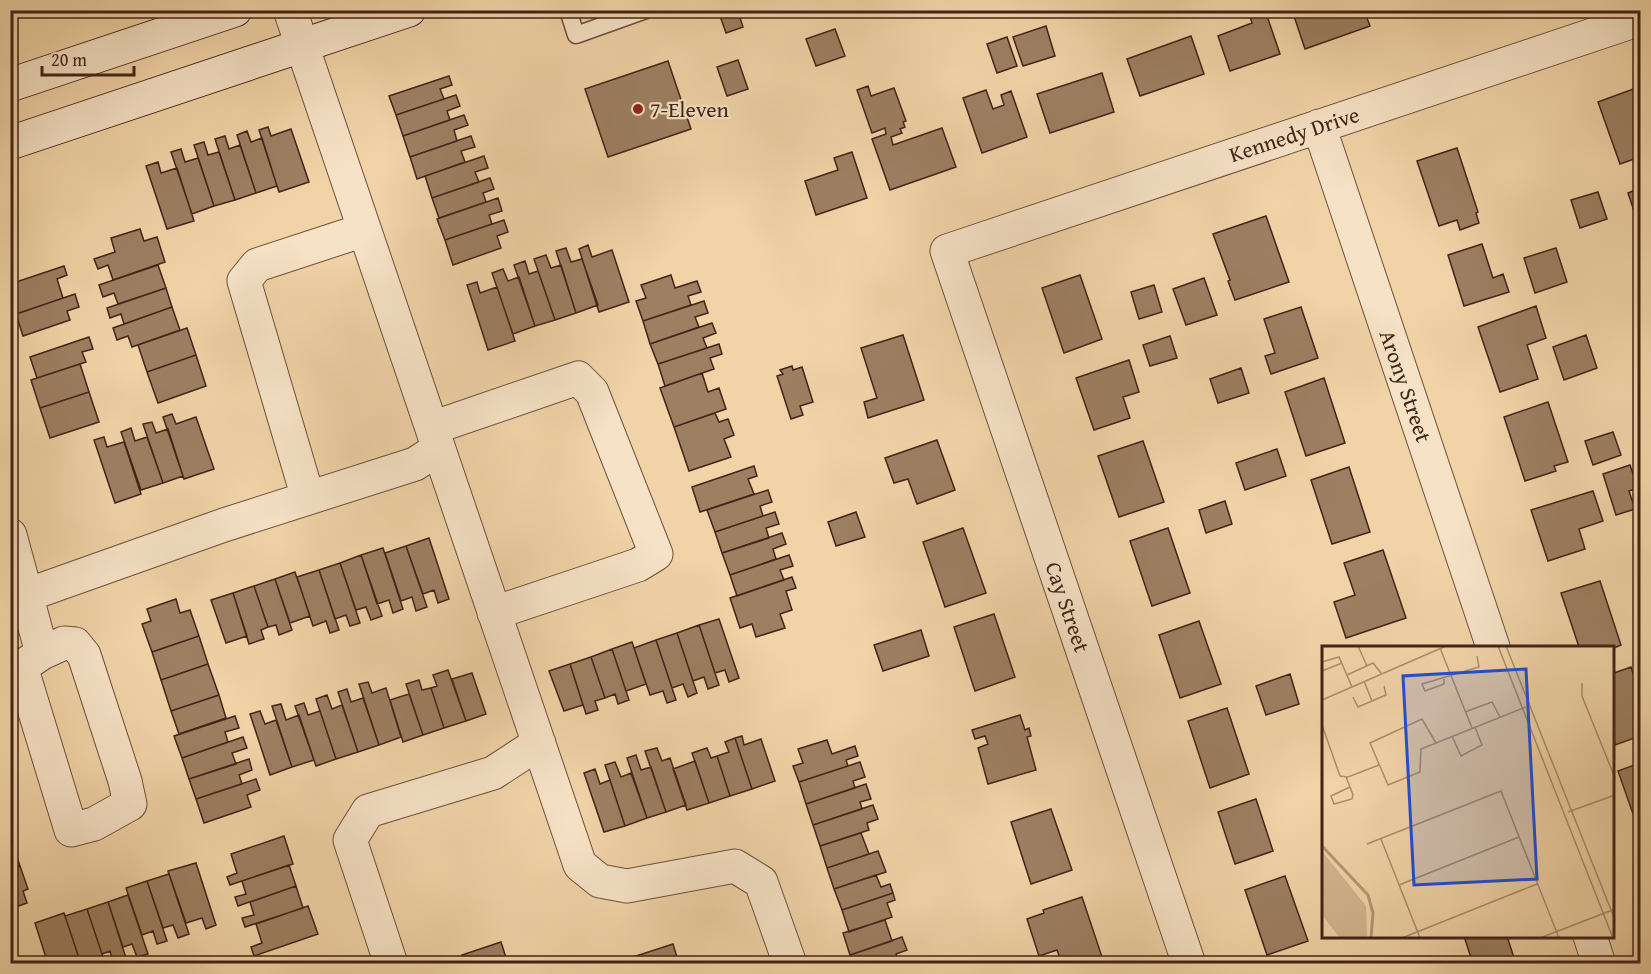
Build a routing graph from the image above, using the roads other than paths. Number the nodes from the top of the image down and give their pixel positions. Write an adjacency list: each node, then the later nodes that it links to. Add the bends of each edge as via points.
1 (235, 10): 8 (street)
2 (290, 10): 7 (street)
3 (410, 10): 7 (street)
4 (568, 10): 5 (lane, via 576,35)
5 (646, 10)
6 (1641, 19): 9 (street, Kennedy Drive)
7 (302, 47): 10 (street); 11 (street)
8 (10, 85)
9 (1318, 126): 12 (street, Kennedy Drive); 18 (street, Arony Street)
10 (10, 143)
11 (364, 230): 13 (street); 14 (street, via 257,265 244,281)
12 (947, 251): 24 (street, Cay Street)
13 (435, 438): 14 (street, via 415,464); 17 (street); 17 (street, via 578,378 592,392 656,554 638,565)
14 (308, 498): 16 (street)
15 (10, 535): 16 (street)
16 (19, 598): 19 (street)
17 (494, 613): 20 (street)
18 (1493, 646)
19 (42, 653): 19 (street, via 23,666 22,673 71,830 94,824 130,804 84,655 75,644 64,643)
20 (539, 743): 22 (street, via 493,773 368,811 350,840); 23 (street, via 580,865 600,881 627,886 735,866 760,882)
21 (1591, 938): 25 (street)
22 (391, 963)
23 (790, 963)
24 (1189, 963)
25 (1599, 963)

